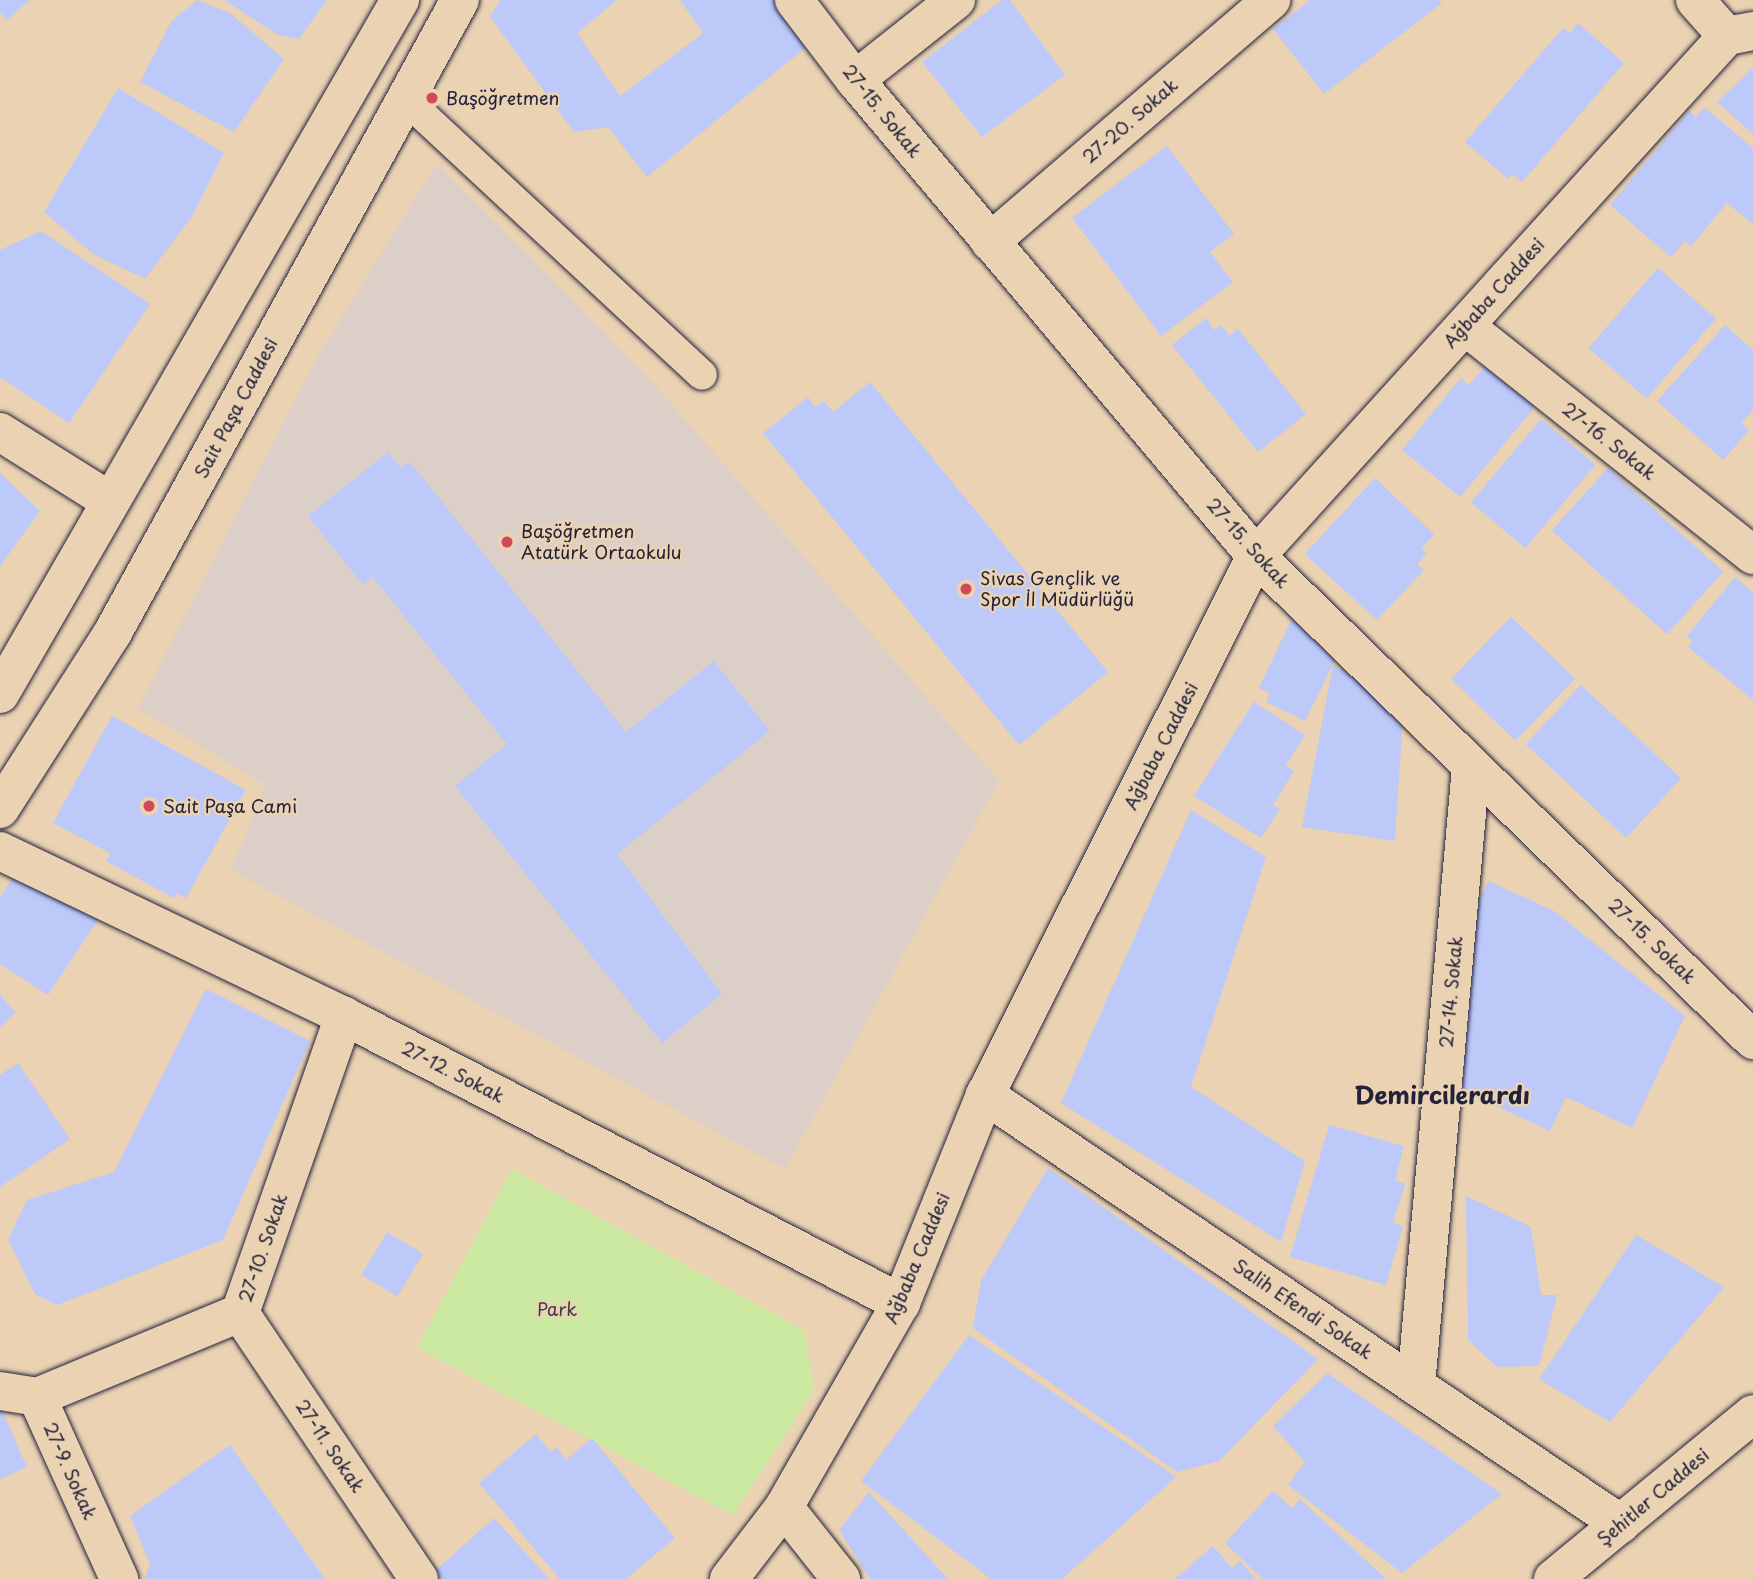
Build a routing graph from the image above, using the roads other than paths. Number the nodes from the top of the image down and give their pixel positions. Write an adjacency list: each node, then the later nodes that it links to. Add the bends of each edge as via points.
1 (400, 0): 14 (street)
2 (460, 0): 9 (street, Sait Paşa Caddesi)
3 (794, 0): 8 (street, 27-15. Sokak)
4 (956, 0): 8 (street)
5 (1271, 0): 10 (street, 27-20. Sokak)
6 (1695, 0): 7 (street)
7 (1740, 33): 11 (street, Ağbaba Caddesi)
8 (855, 80): 10 (street, 27-15. Sokak)
9 (403, 97): 12 (lane); 19 (street, Sait Paşa Caddesi, via 112,634)
10 (990, 242): 16 (street, 27-15. Sokak)
11 (1465, 326): 15 (street, 27-16. Sokak); 16 (street, Ağbaba Caddesi)
12 (702, 375)
13 (0, 432): 14 (street)
14 (110, 501): 17 (street)
15 (1752, 550)
16 (1256, 556): 18 (street, 27-15. Sokak); 23 (street, Ağbaba Caddesi)
17 (0, 694)
18 (1471, 767): 22 (street, 27-15. Sokak); 26 (street, 27-14. Sokak)
19 (0, 809)
20 (0, 851): 21 (street, 27-12. Sokak)
21 (344, 1016): 24 (street, 27-12. Sokak); 25 (street, 27-10. Sokak)
22 (1753, 1040)
23 (985, 1095): 24 (street, Ağbaba Caddesi); 26 (street, Salih Efendi Sokak)
24 (901, 1303): 30 (street, Ağbaba Caddesi)
25 (240, 1313): 28 (street, 27-10. Sokak); 33 (street, 27-11. Sokak)
26 (1416, 1385): 31 (street, Salih Efendi Sokak)
27 (0, 1391): 28 (street)
28 (37, 1397): 32 (street, 27-9. Sokak)
29 (1753, 1414): 31 (street, Şehitler Caddesi)
30 (784, 1507): 34 (street, Ağbaba Caddesi); 35 (street)
31 (1621, 1524): 36 (street, Şehitler Caddesi)
32 (119, 1579)
33 (419, 1579)
34 (729, 1579)
35 (841, 1579)
36 (1553, 1579)

